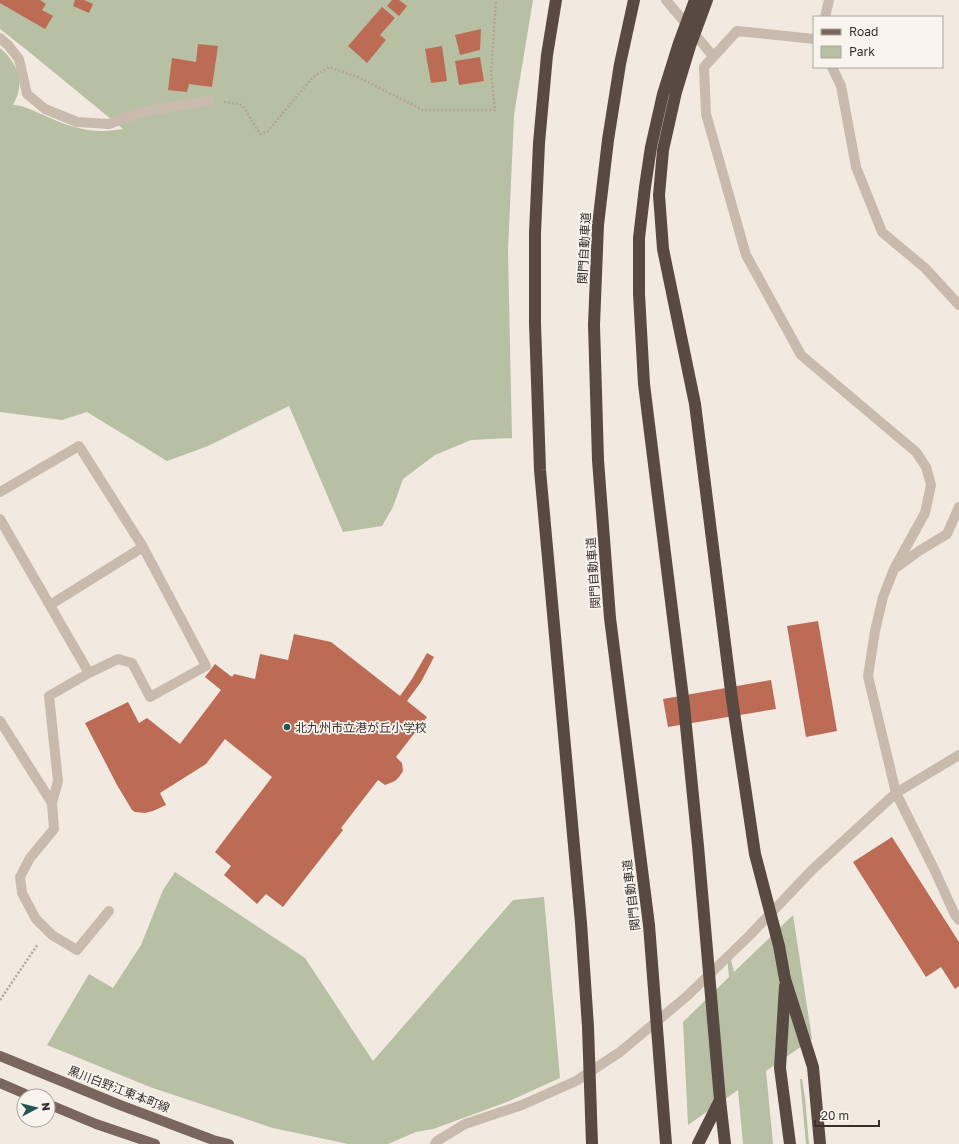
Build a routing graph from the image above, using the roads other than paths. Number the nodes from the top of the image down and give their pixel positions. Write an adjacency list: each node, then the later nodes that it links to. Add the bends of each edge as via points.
1 (556, 0): 38 (highway, via 547,55 540,143 535,233 535,323 540,470 581,923)
2 (634, 0): 39 (highway, 関門自動車道, via 620,64 608,140 598,225 594,325 598,460 610,618 649,925)
3 (666, 0): 10 (street)
4 (695, 0): 13 (highway, via 663,94)
5 (707, 0): 13 (highway)
6 (829, 0): 7 (street)
7 (825, 16)
8 (0, 38): 12 (street, via 19,59 27,94 45,109 77,122 109,124 143,112)
9 (813, 39): 10 (street, via 737,31)
10 (714, 56): 19 (street, via 704,67 706,114 746,255 801,355 916,452 926,467 930,485 925,513)
11 (832, 68): 14 (street, via 841,86 856,167 882,232 925,268)
12 (209, 101)
13 (657, 148): 28 (highway, via 663,249 695,404 732,699 755,854); 32 (highway, via 645,187 639,238 638,294 644,384 684,706)
14 (959, 305)
15 (0, 492): 18 (street, via 78,446)
16 (959, 507): 19 (street, via 947,534)
17 (0, 519): 20 (street)
18 (143, 547): 20 (street); 21 (street, via 206,666 150,697 132,663 118,659)
19 (894, 569): 24 (street, via 883,596 874,631 868,676)
20 (50, 605): 21 (street)
21 (89, 673): 25 (street, via 49,696 58,781)
22 (0, 721): 25 (street)
23 (959, 755): 24 (street)
24 (896, 792): 27 (street); 37 (street, via 813,869 686,997 620,1052 576,1081 522,1105 465,1124)
25 (52, 802): 26 (street, via 54,828 30,858 20,877 22,894 36,919 52,935 76,950)
26 (109, 911)
27 (959, 920)
28 (785, 979): 42 (highway, via 780,1068); 43 (highway, via 813,1067)
29 (0, 1056): 34 (main road, 黒川白野江東本町線)
30 (0, 1083): 31 (main road)
31 (16, 1090)
32 (720, 1100): 40 (highway); 41 (highway)
33 (56, 1107): 35 (main road)
34 (212, 1142): 36 (main road, 黒川白野江東本町線)
35 (155, 1144)
36 (230, 1144)
37 (435, 1144)
38 (592, 1144)
39 (666, 1144)
40 (698, 1144)
41 (725, 1144)
42 (790, 1144)
43 (820, 1144)

